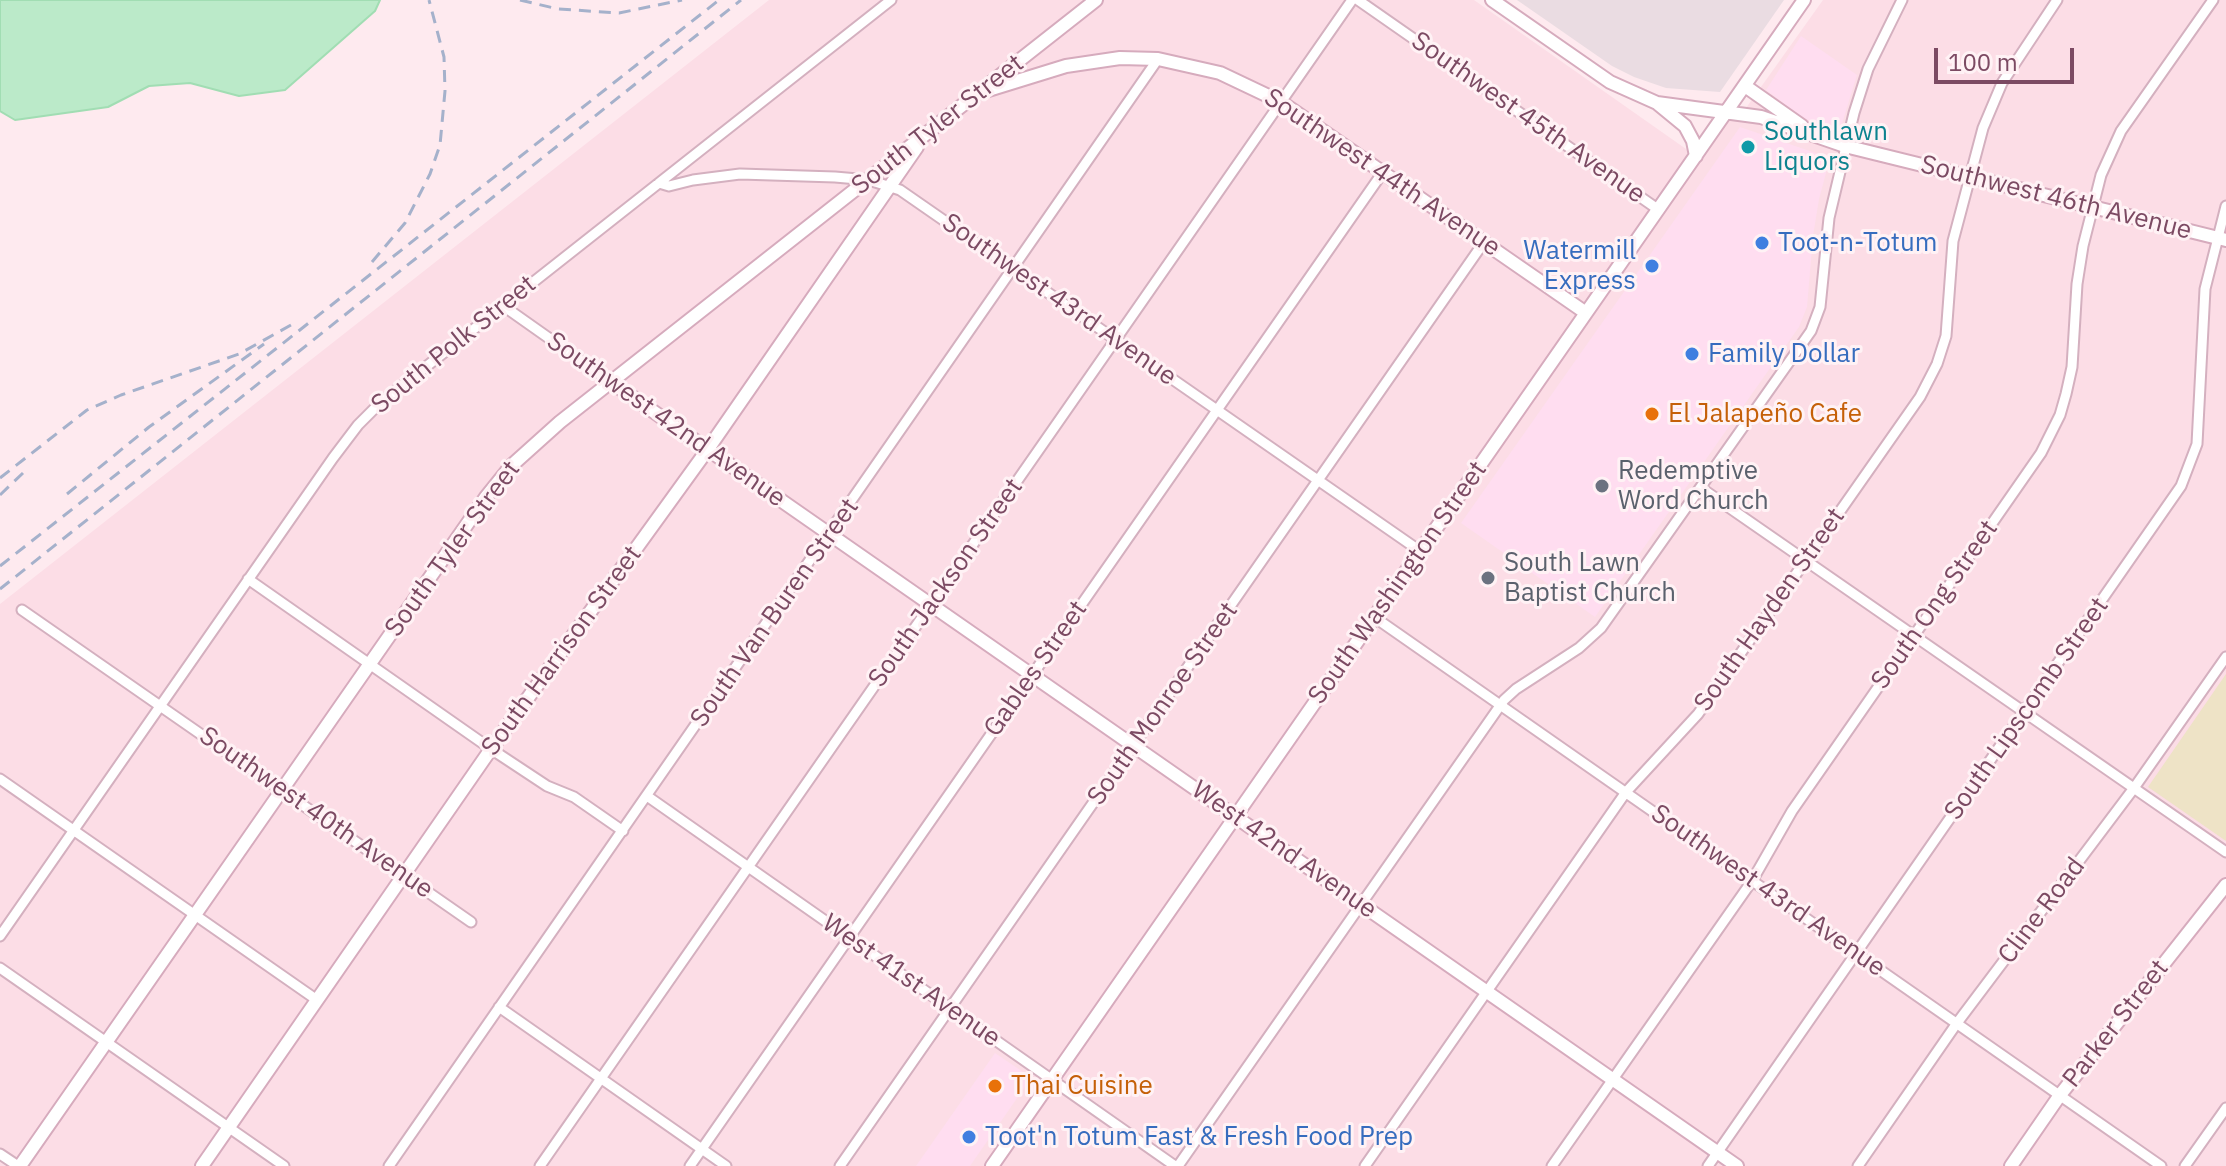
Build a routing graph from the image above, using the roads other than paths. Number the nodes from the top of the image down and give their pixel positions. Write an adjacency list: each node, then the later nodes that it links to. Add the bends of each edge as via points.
1 (891, 0): 22 (street, South Polk Street)
2 (1096, 0): 12 (main road, South Tyler Street)
3 (1352, 0): 13 (street, South Jackson Street)
4 (1358, 0): 26 (street, Southwest 45th Avenue)
5 (1492, 0): 14 (main road, Southwest 46th Avenue, via 1610,82)
6 (1804, 0): 11 (main road, South Washington Street)
7 (1902, 0): 17 (street)
8 (2057, 0): 20 (street, South Hayden Street, via 2002,83)
9 (2213, 0): 25 (street, South Ong Street, via 2121,131)
10 (1158, 59): 12 (main road, Southwest 44th Avenue, via 1080,64); 13 (main road, Southwest 44th Avenue, via 1220,73); 29 (street, South Van Buren Street)
11 (1745, 86): 15 (main road, South Washington Street); 17 (main road)
12 (978, 93): 16 (main road, South Tyler Street)
13 (1281, 102): 19 (main road, Southwest 44th Avenue); 32 (street, South Jackson Street)
14 (1657, 103): 15 (main road, Southwest 46th Avenue); 18 (main road, via 1685,126)
15 (1727, 111): 17 (main road, Southwest 46th Avenue); 18 (main road, South Washington Street)
16 (924, 137): 21 (main road, South Tyler Street); 23 (main road, South Harrison Street)
17 (1839, 144): 20 (main road, Southwest 46th Avenue); 37 (street, via 1817,319)
18 (1696, 156): 26 (main road, South Washington Street)
19 (1383, 172): 28 (main road, Southwest 44th Avenue); 34 (street, Gables Street)
20 (1969, 177): 25 (main road, Southwest 46th Avenue); 40 (street, South Hayden Street, via 1953,241 1948,322 1937,364 1920,397)
21 (869, 180): 22 (street, Southwest 43rd Avenue, via 740,174 669,186); 23 (street, Southwest 43rd Avenue); 33 (main road, South Tyler Street)
22 (659, 183): 30 (street, South Polk Street)
23 (890, 187): 29 (street, Southwest 43rd Avenue); 35 (main road, South Harrison Street)
24 (2226, 206): 27 (street, South Lipscomb Street)
25 (2092, 207): 27 (main road, Southwest 46th Avenue); 45 (street, South Ong Street, via 2077,284 2072,367 2060,415 2030,469)
26 (1659, 210): 31 (main road, South Washington Street)
27 (2221, 239): 51 (street, South Lipscomb Street, via 2205,289 2200,421 2190,469)
28 (1484, 242): 31 (main road, Southwest 44th Avenue); 36 (street, South Monroe Street)
29 (1014, 268): 32 (street, Southwest 43rd Avenue); 38 (street, South Van Buren Street)
30 (502, 305): 33 (street, Southwest 42nd Avenue); 41 (street, South Polk Street, via 358,425)
31 (1586, 313): 39 (main road, South Washington Street)
32 (1116, 340): 34 (street, Southwest 43rd Avenue); 42 (street, South Jackson Street)
33 (611, 382): 35 (main road, Southwest 42nd Avenue); 47 (main road, South Tyler Street, via 511,466)
34 (1217, 410): 36 (street, Southwest 43rd Avenue); 48 (street, Gables Street)
35 (708, 449): 38 (main road, Southwest 42nd Avenue); 53 (main road, South Harrison Street)
36 (1319, 481): 39 (street, Southwest 43rd Avenue); 52 (street, South Monroe Street)
37 (1701, 488): 40 (street); 50 (street, via 1601,628)
38 (830, 534): 42 (main road, West 42nd Avenue); 58 (street, South Van Buren Street)
39 (1420, 551): 44 (main road, South Washington Street)
40 (1805, 561): 45 (street); 57 (street, South Hayden Street, via 1698,714)
41 (248, 579): 47 (street); 49 (street, South Polk Street)
42 (931, 604): 48 (main road, West 42nd Avenue); 63 (street, South Jackson Street)
43 (22, 610): 49 (street, Southwest 40th Avenue)
44 (1374, 617): 50 (street, Southwest 43rd Avenue); 59 (main road, South Washington Street)
45 (1913, 636): 51 (street); 65 (street, South Ong Street, via 1792,811)
46 (2226, 657): 55 (street, Cline Road)
47 (370, 664): 53 (street); 56 (main road, South Tyler Street)
48 (1032, 675): 52 (main road, West 42nd Avenue); 71 (street, Gables Street)
49 (160, 705): 56 (street, Southwest 40th Avenue); 60 (street, South Polk Street)
50 (1500, 705): 57 (street, Southwest 43rd Avenue); 67 (street)
51 (2024, 713): 55 (street); 72 (street, South Lipscomb Street)
52 (1134, 745): 59 (main road, West 42nd Avenue); 77 (street, South Monroe Street)
53 (491, 749): 61 (street); 64 (main road, South Harrison Street)
54 (0, 779): 60 (street)
55 (2134, 788): 62 (street); 78 (street, Cline Road)
56 (284, 790): 64 (street, Southwest 40th Avenue); 68 (main road, South Tyler Street)
57 (1626, 792): 65 (street, Southwest 43rd Avenue); 74 (street, South Hayden Street)
58 (647, 796): 61 (street, South Van Buren Street); 63 (street, West 41st Avenue)
59 (1236, 815): 67 (main road, West 42nd Avenue); 81 (main road, South Washington Street)
60 (73, 830): 68 (street); 70 (street, South Polk Street)
61 (623, 831): 76 (street, South Van Buren Street)
62 (2226, 852)
63 (749, 867): 71 (street, West 41st Avenue); 80 (street, South Jackson Street)
64 (404, 875): 69 (street, Southwest 40th Avenue); 75 (main road, South Harrison Street)
65 (1752, 881): 72 (street, Southwest 43rd Avenue); 82 (street, South Ong Street)
66 (2226, 885): 83 (main road, Parker Street)
67 (1362, 904): 74 (main road, West 42nd Avenue); 98 (street)
68 (196, 916): 75 (street); 79 (main road, South Tyler Street)
69 (471, 922)
70 (0, 936)
71 (850, 938): 77 (street, West 41st Avenue); 86 (street, Gables Street)
72 (1857, 953): 78 (street, Southwest 43rd Avenue); 87 (street, South Lipscomb Street)
73 (0, 968): 79 (street)
74 (1486, 991): 82 (main road, West 42nd Avenue); 99 (street, South Hayden Street)
75 (317, 1000): 85 (main road, South Harrison Street)
76 (499, 1007): 80 (street); 92 (street, South Van Buren Street)
77 (950, 1008): 81 (street, West 41st Avenue); 96 (street, South Monroe Street)
78 (1957, 1023): 83 (street, Southwest 43rd Avenue); 103 (street, Cline Road)
79 (107, 1042): 85 (street); 89 (main road, South Tyler Street)
80 (601, 1078): 86 (street); 93 (street, South Jackson Street)
81 (1052, 1079): 97 (main road, South Washington Street); 98 (street, West 41st Avenue)
82 (1612, 1079): 87 (main road, West 42nd Avenue); 100 (street, South Ong Street)
83 (2060, 1095): 104 (main road, Parker Street); 105 (street, Southwest 43rd Avenue)
84 (2226, 1108): 106 (street)
85 (229, 1127): 90 (main road, South Harrison Street); 91 (street)
86 (702, 1149): 94 (street, Gables Street); 95 (street)
87 (1718, 1153): 101 (street, South Lipscomb Street); 102 (main road, West 42nd Avenue)
88 (0, 1154): 89 (street)
89 (19, 1166)
90 (202, 1166)
91 (284, 1166)
92 (389, 1166)
93 (540, 1166)
94 (690, 1166)
95 (726, 1166)
96 (840, 1166)
97 (992, 1166)
98 (1176, 1166)
99 (1365, 1166)
100 (1552, 1166)
101 (1708, 1166)
102 (1737, 1166)
103 (1858, 1166)
104 (2011, 1166)
105 (2161, 1166)
106 (2185, 1166)

